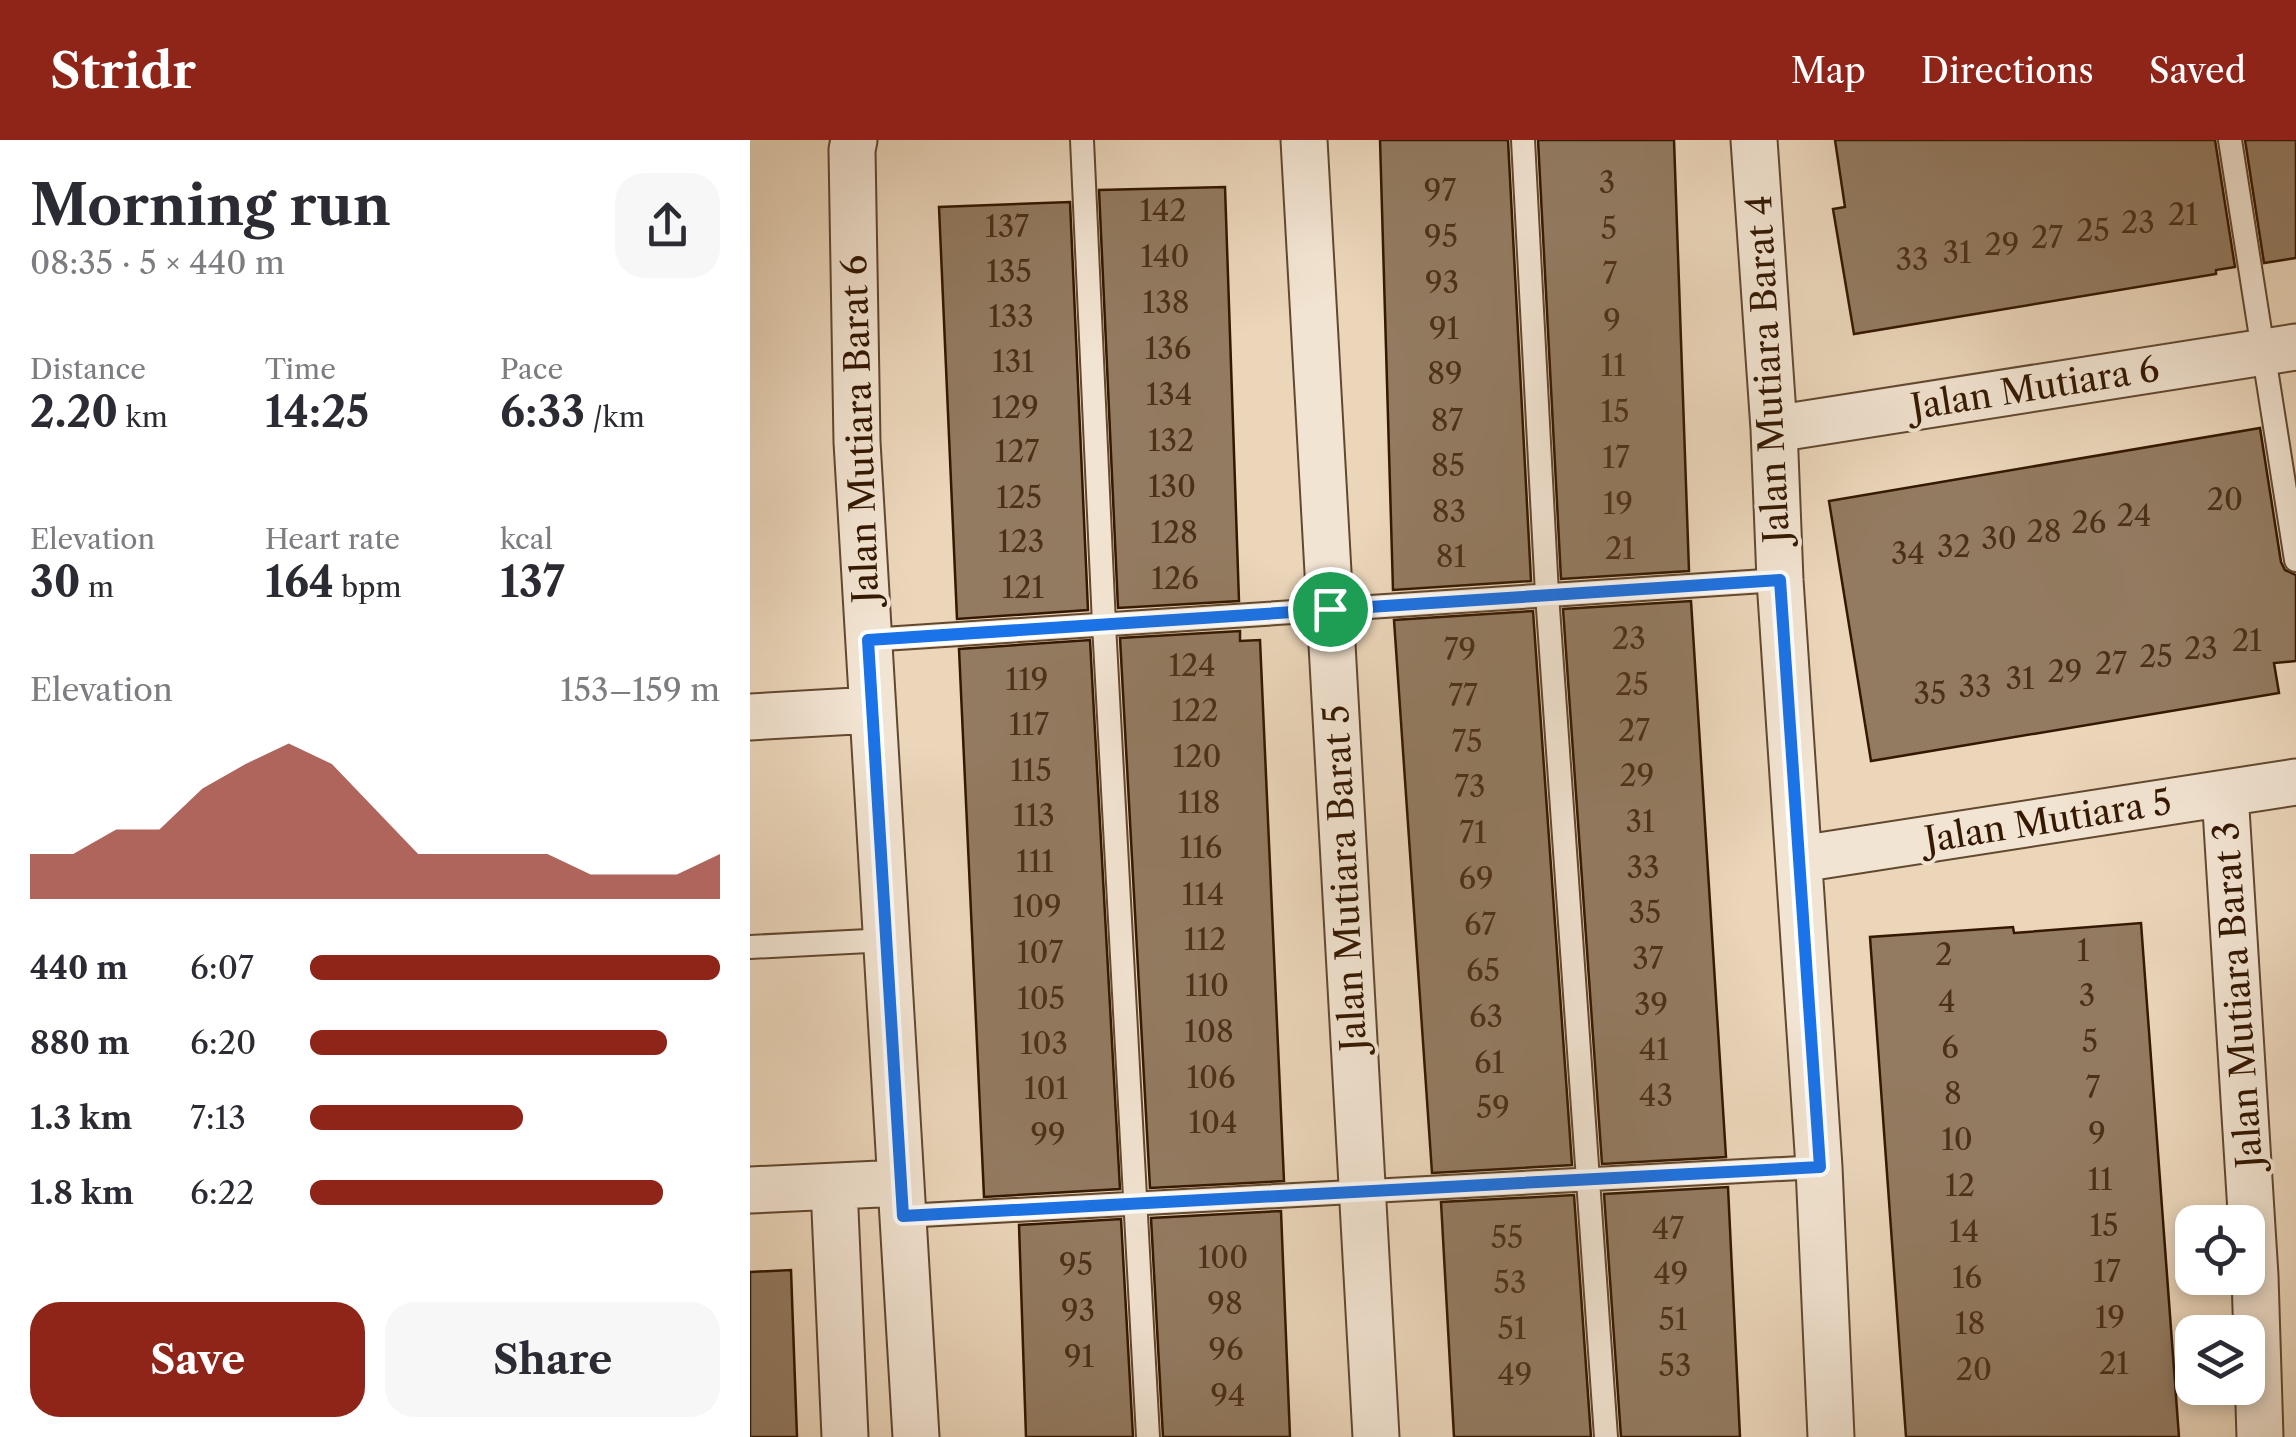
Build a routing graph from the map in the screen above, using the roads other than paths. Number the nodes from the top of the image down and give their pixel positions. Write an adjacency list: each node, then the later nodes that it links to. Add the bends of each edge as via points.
1 (854, 140): 14 (street, Jalan Mutiara Barat 6, via 857,442)
2 (1082, 140): 13 (lane)
3 (1304, 140): 12 (street, Jalan Mutiara Barat 5)
4 (1523, 140): 11 (lane)
5 (1754, 140): 8 (street, Jalan Mutiara Barat 4)
6 (2230, 140): 7 (lane)
7 (2280, 350): 8 (street, Jalan Mutiara 6); 9 (lane)
8 (1774, 429): 10 (street, Jalan Mutiara Barat 4)
9 (2296, 560)
10 (1780, 580): 11 (lane); 19 (street, Jalan Mutiara Barat 4)
11 (1547, 594): 12 (lane); 23 (lane)
12 (1330, 609): 13 (lane); 26 (street, Jalan Mutiara Barat 5)
13 (1104, 624): 14 (lane); 28 (lane)
14 (868, 640): 15 (street, Jalan Mutiara Barat 6)
15 (873, 710): 16 (street); 20 (street, Jalan Mutiara Barat 6)
16 (750, 717)
17 (2296, 782): 18 (street, Jalan Mutiara 5)
18 (2225, 793): 19 (street, Jalan Mutiara 5); 29 (street, Jalan Mutiara Barat 3)
19 (1800, 860): 22 (street, Jalan Mutiara Barat 4)
20 (888, 940): 21 (lane); 27 (street, Jalan Mutiara Barat 6)
21 (750, 947)
22 (1820, 1167): 23 (lane); 35 (street, Jalan Mutiara Barat 4)
23 (1588, 1178): 26 (lane); 34 (lane)
24 (834, 1187): 25 (street); 27 (street); 30 (street)
25 (750, 1190)
26 (1362, 1191): 28 (lane); 33 (street, Jalan Mutiara Barat 5)
27 (902, 1200): 28 (lane); 31 (street, Jalan Mutiara Barat 6)
28 (1136, 1203): 32 (lane)
29 (2276, 1275): 36 (street, Jalan Mutiara Barat 3)
30 (846, 1437)
31 (916, 1437)
32 (1148, 1437)
33 (1376, 1437)
34 (1606, 1437)
35 (1831, 1437)
36 (2260, 1437)

